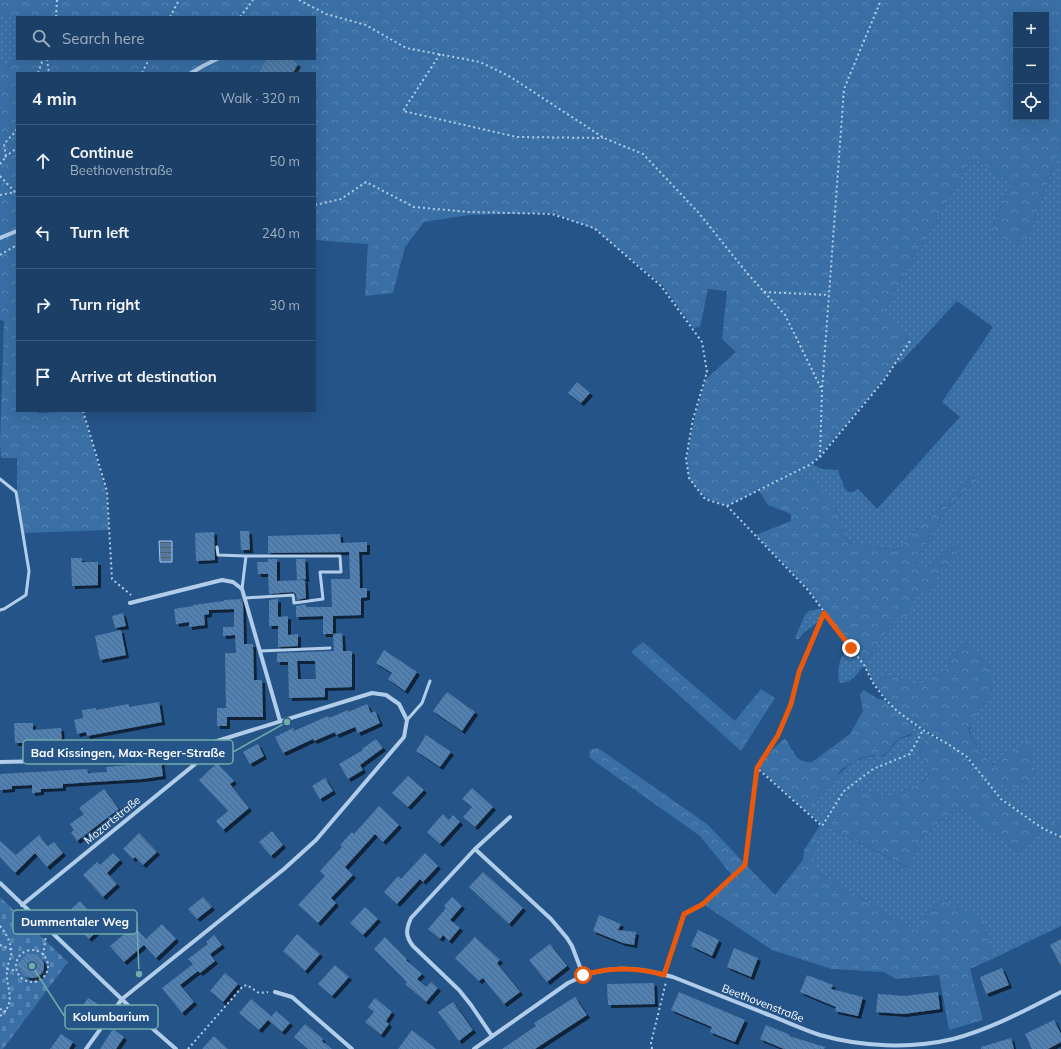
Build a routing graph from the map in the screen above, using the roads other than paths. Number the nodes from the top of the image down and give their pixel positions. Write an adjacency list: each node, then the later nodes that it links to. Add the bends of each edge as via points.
1 (215, 60): 2 (street)
2 (193, 72)
3 (16, 231): 4 (street)
4 (0, 238)
5 (0, 479): 11 (lane, via 16,492 28,571 26,595)
6 (217, 547): 7 (lane, via 218,555)
7 (246, 556): 8 (lane); 9 (lane, via 340,556 342,572 320,572 323,599 294,603 293,596)
8 (242, 588): 9 (street); 10 (street, via 233,582 222,580)
9 (245, 598): 13 (street)
10 (130, 603)
11 (0, 610)
12 (330, 648): 13 (lane)
13 (260, 651): 16 (street)
14 (430, 681): 15 (lane, via 422,703)
15 (407, 720): 16 (street, via 399,704 386,695 372,693); 26 (street, via 404,737 316,840 284,869)
16 (280, 721): 17 (street)
17 (204, 745): 18 (street, via 47,761); 22 (street, Mozartstraße, via 205,756)
18 (0, 762)
19 (510, 816): 20 (street)
20 (475, 849): 23 (street, via 551,919 572,946); 27 (street, via 411,918 406,930 413,946 459,990)
21 (0, 883): 22 (street)
22 (22, 905): 26 (street)
23 (583, 975): 25 (street, Beethovenstraße, via 615,968 646,970 666,975 820,1034 860,1043 900,1046 933,1043 975,1032); 27 (street, Beethovenstraße)
24 (275, 992): 30 (street, via 292,997)
25 (1061, 992)
26 (122, 999): 28 (street); 29 (street)
27 (492, 1036): 31 (street, Beethovenstraße)
28 (86, 1049)
29 (176, 1049)
30 (352, 1049)
31 (474, 1049)

